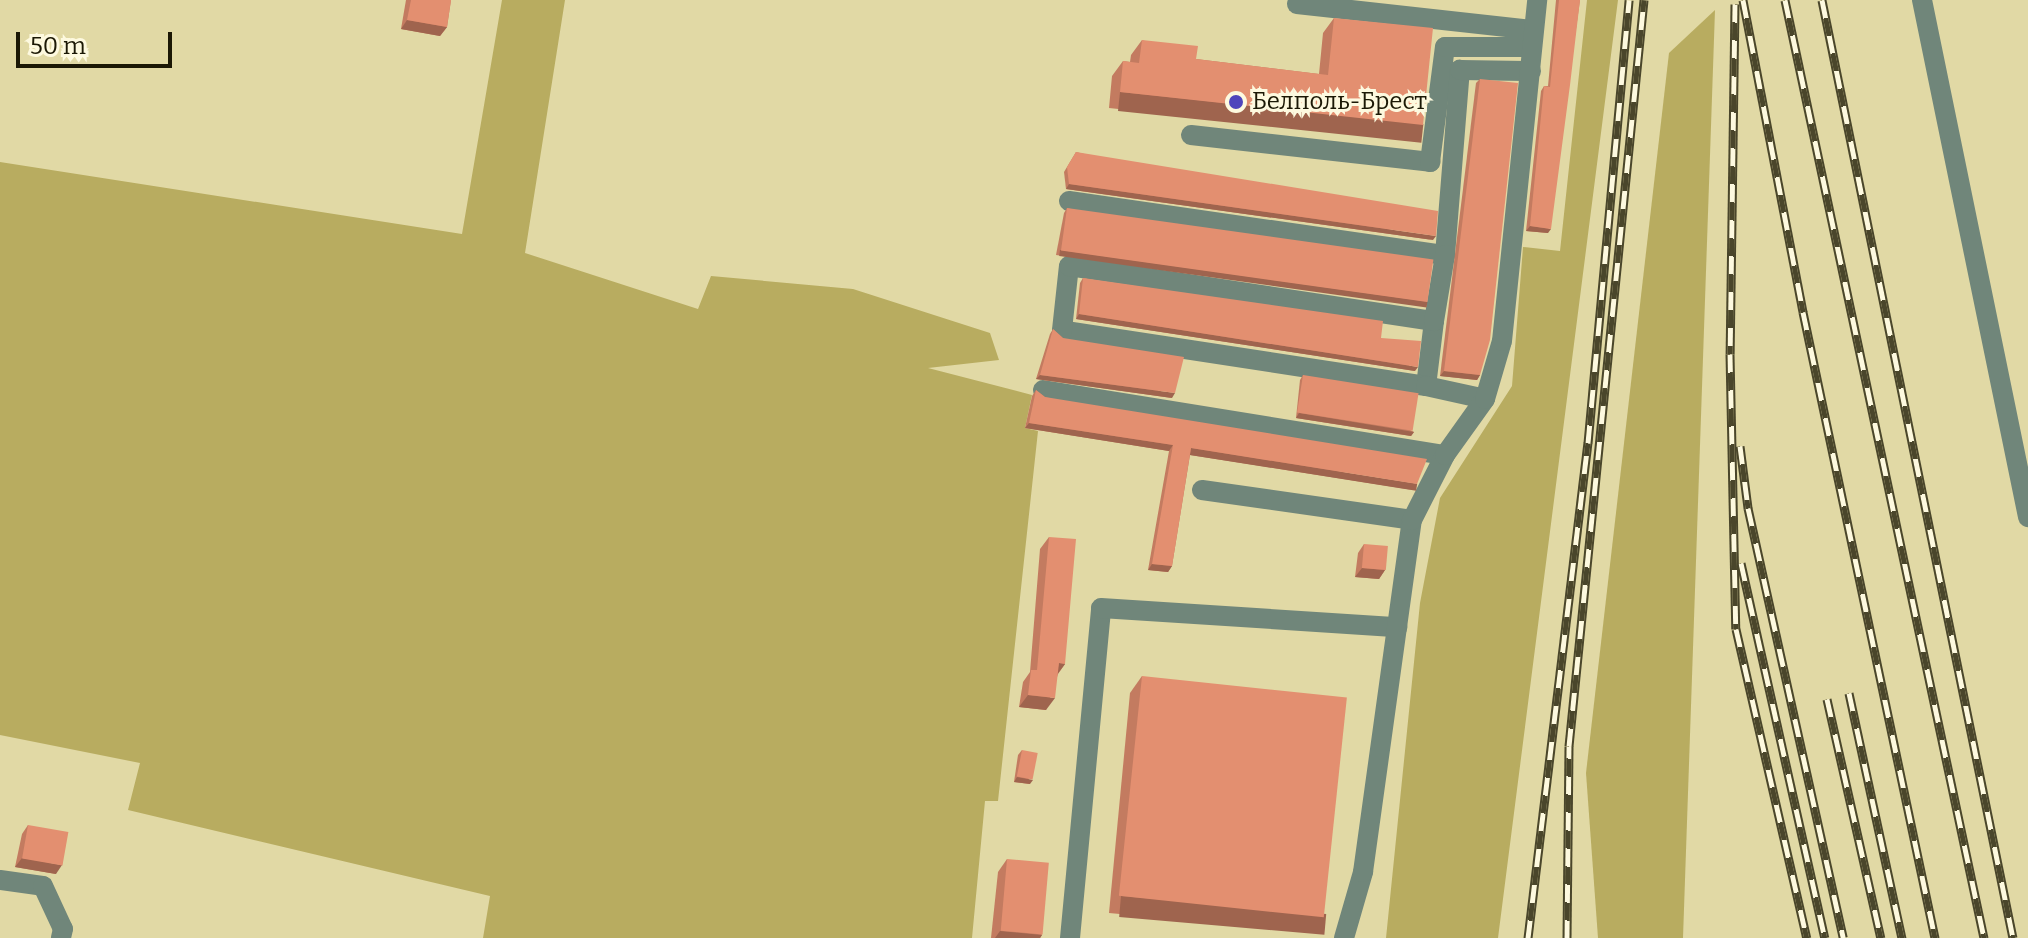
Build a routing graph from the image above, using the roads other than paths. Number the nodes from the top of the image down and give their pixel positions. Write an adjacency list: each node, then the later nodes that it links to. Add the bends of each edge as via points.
1 (1537, 0): 4 (lane)
2 (1922, 0): 15 (lane)
3 (1297, 4): 4 (lane)
4 (1533, 39): 5 (lane); 6 (lane, via 1445,47 1430,162)
5 (1531, 71): 8 (lane, via 1460,70); 12 (lane, via 1502,341)
6 (1191, 135)
7 (1069, 201): 8 (lane)
8 (1445, 255): 9 (lane)
9 (1434, 321): 10 (lane); 10 (lane, via 1069,266 1062,330)
10 (1426, 386): 12 (lane)
11 (1043, 390): 13 (lane)
12 (1485, 399): 13 (lane)
13 (1445, 455): 16 (lane)
14 (1202, 490): 16 (lane)
15 (2028, 517)
16 (1412, 520): 17 (lane)
17 (1397, 627): 20 (lane, via 1101,608); 21 (lane, via 1363,872)
18 (0, 880): 19 (lane, via 43,886 63,929)
19 (61, 938)
20 (1070, 938)
21 (1344, 938)

